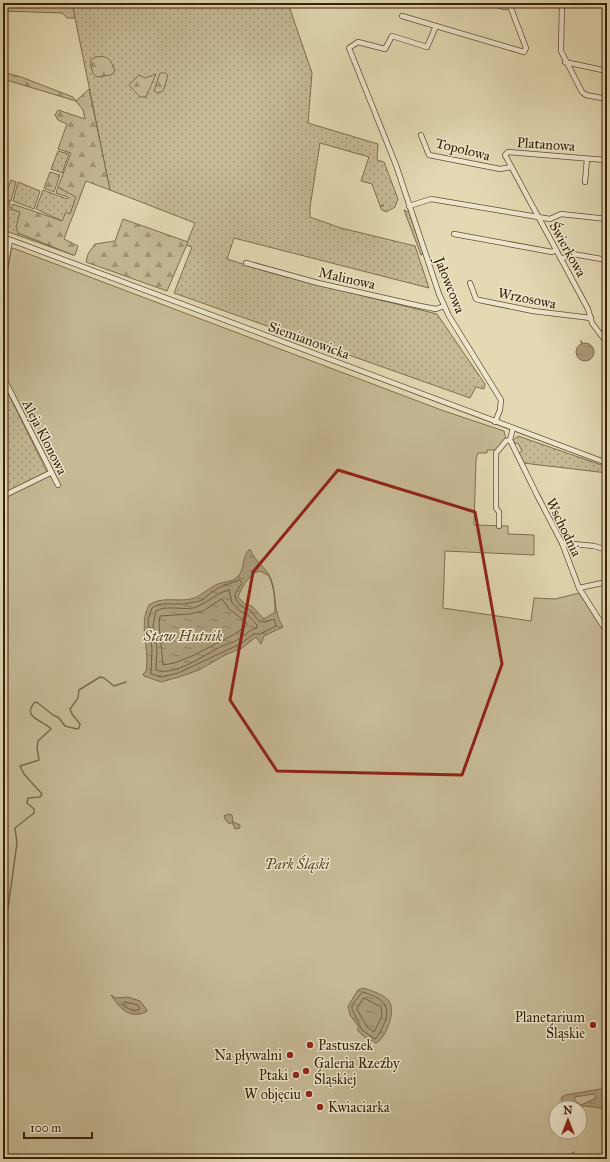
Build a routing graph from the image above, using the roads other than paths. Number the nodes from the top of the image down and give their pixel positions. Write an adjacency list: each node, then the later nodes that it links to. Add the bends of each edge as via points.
1 (490, 3): 3 (street, via 505,7)
2 (562, 3): 6 (street, via 561,51)
3 (510, 4): 5 (street, via 526,48 524,52)
4 (402, 16): 5 (street)
5 (436, 26): 14 (street, Jałowcowa, via 427,47 392,36 385,49 358,42 349,48 396,165)
6 (565, 62): 7 (street); 8 (street, via 582,92)
7 (607, 71)
8 (607, 99)
9 (421, 135): 12 (street, Topolowa, via 429,156 500,169)
10 (587, 159): 11 (street, Platanowa); 12 (street, Platanowa, via 508,152 504,155); 13 (street, Platanowa)
11 (605, 160)
12 (511, 167): 15 (street)
13 (585, 182)
14 (409, 206): 15 (street, Świerkowa, via 431,199); 26 (street, Jałowcowa)
15 (538, 217): 16 (street, via 550,219 561,214); 20 (street, Świerkowa)
16 (607, 219)
17 (454, 234): 20 (street, via 538,250)
18 (3, 237): 19 (street, Siemianowicka)
19 (10, 240): 24 (street); 30 (street, Siemianowicka)
20 (556, 250): 21 (street, Świerkowa)
21 (561, 259): 22 (street, via 573,254); 27 (street, Świerkowa)
22 (607, 260)
23 (246, 263): 26 (street, Malinowa, via 318,283 420,306 436,309)
24 (3, 279)
25 (470, 283): 27 (street, Wrzosowa, via 476,299 479,300 533,311)
26 (444, 306): 30 (street, Jałowcowa, via 500,397 501,408)
27 (591, 318): 28 (street, Świerkowa)
28 (607, 343)
29 (3, 377): 34 (street, Aleja Klonowa)
30 (495, 422): 31 (street, Siemianowicka)
31 (513, 428): 32 (street); 33 (street, Siemianowicka)
32 (510, 440): 37 (street, via 496,453); 38 (street, Wschodnia)
33 (607, 463)
34 (50, 474): 35 (street, Aleja Klonowa); 36 (street)
35 (58, 485)
36 (3, 496)
37 (498, 526)
38 (562, 543): 39 (street, via 589,545); 41 (street, Wschodnia)
39 (607, 550)
40 (607, 582): 41 (street)
41 (579, 588): 42 (street, Wschodnia)
42 (607, 632)

